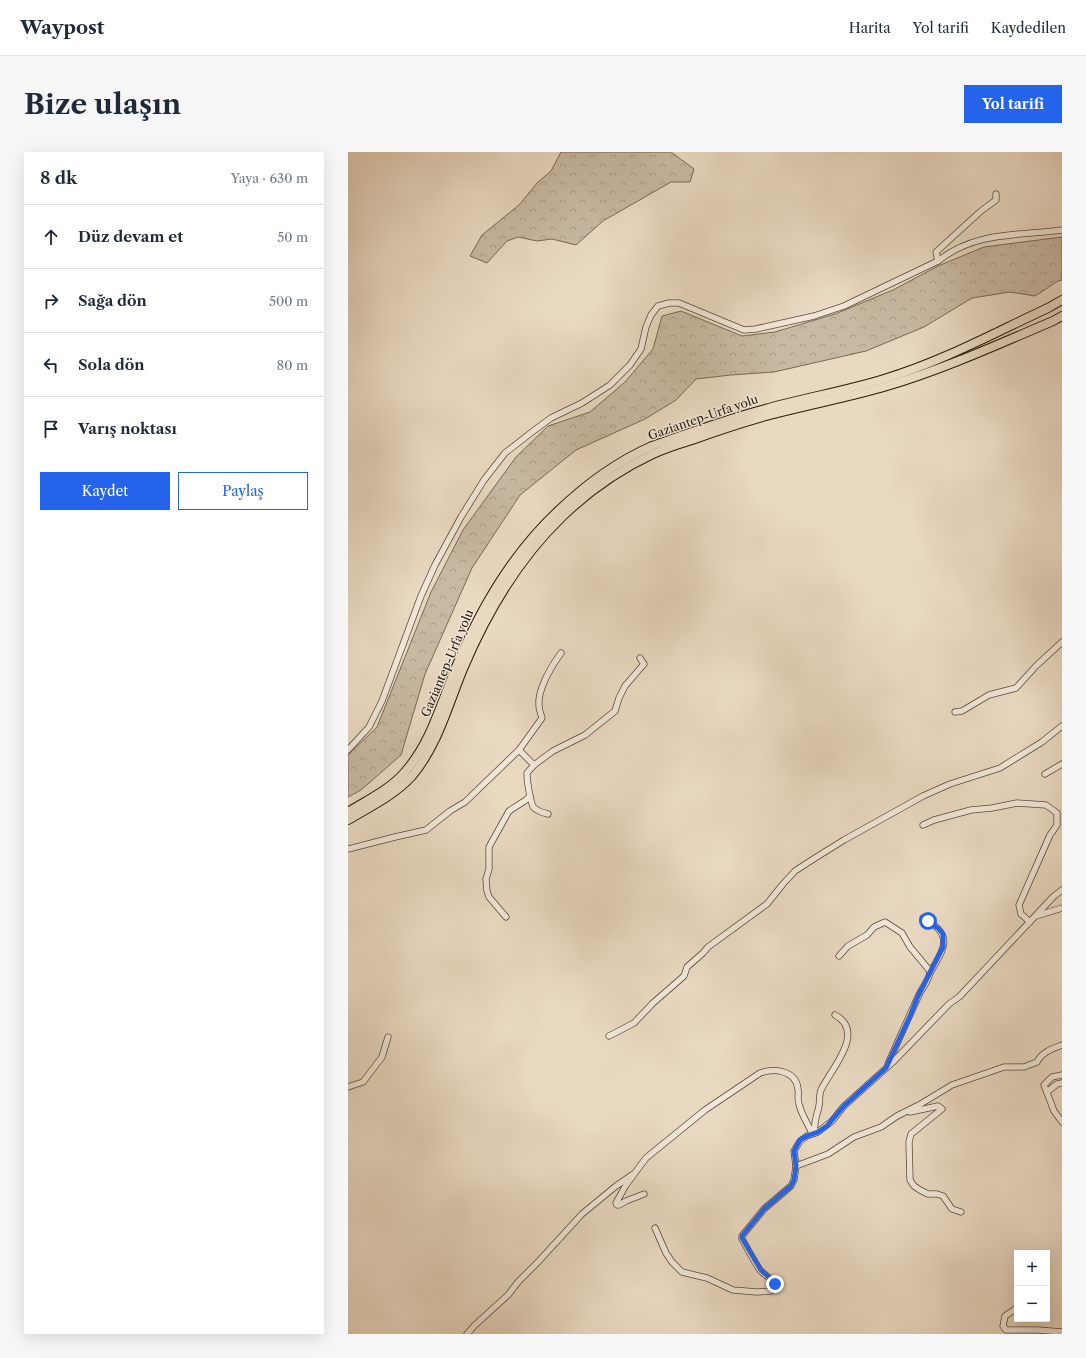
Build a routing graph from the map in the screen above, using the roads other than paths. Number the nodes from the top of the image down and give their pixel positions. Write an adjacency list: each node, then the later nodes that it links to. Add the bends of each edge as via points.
1 (996, 194): 3 (street, via 996,200 981,210 936,252)
2 (1062, 230): 3 (street, via 987,237 948,252)
3 (938, 260): 11 (street, via 844,306 814,316 756,329 744,330 679,304 658,306 646,327 641,348 610,385 582,403 551,418 505,453 484,480 435,565 382,701 369,727)
4 (1062, 300): 17 (highway, Gaziantep-Urfa yolu, via 943,357 886,379 712,425 651,447 612,468 558,511 511,564 467,642 434,724 416,757 397,780)
5 (1062, 316): 19 (highway, Gaziantep-Urfa yolu, via 940,368 888,386 714,432 654,453 616,474 545,534 517,568 473,645 434,741 411,776 402,786)
6 (1062, 642): 9 (street, via 1016,688 989,695 962,711)
7 (561, 653): 12 (street, via 552,664 543,686 538,705 542,718)
8 (640, 658): 14 (street, via 644,664 625,686 615,711 585,735)
9 (955, 712)
10 (1062, 726): 32 (street, via 1042,742 1000,768 950,784 923,796 795,871 767,904 708,947 687,967 684,976 634,1023)
11 (348, 750)
12 (519, 750): 14 (street); 21 (street, via 465,802 426,830)
13 (1062, 764): 15 (street)
14 (534, 765): 16 (street, via 528,773)
15 (1045, 774)
16 (530, 796): 18 (street, via 533,807); 25 (street, via 509,811 489,846 487,891)
17 (348, 812)
18 (548, 814)
19 (348, 820)
20 (923, 825): 27 (street, via 971,810 1017,803 1046,805 1057,813 1057,826 1050,835 1019,905 1021,914)
21 (348, 849)
22 (1062, 890): 24 (street)
23 (1062, 908): 24 (street)
24 (1035, 916): 27 (street)
25 (506, 917)
26 (923, 918): 29 (street, via 939,929 944,941)
27 (1030, 922): 34 (street, via 972,984)
28 (839, 956): 29 (street, via 848,946 885,922 902,933)
29 (930, 973): 34 (street)
30 (835, 1015): 41 (street, via 846,1024 846,1044 821,1090)
31 (388, 1036): 37 (street, via 382,1057 363,1082)
32 (609, 1036)
33 (1062, 1045): 39 (street, via 1047,1052 1037,1062 1024,1067 1004,1067 952,1085)
34 (886, 1068): 41 (street, via 844,1106 827,1126)
35 (1062, 1075): 38 (street, via 1052,1077 1044,1085)
36 (1062, 1083): 38 (street)
37 (348, 1087)
38 (1046, 1092): 40 (street)
39 (905, 1112): 42 (street, via 881,1127 854,1137 828,1154); 45 (street, via 938,1106 942,1109 911,1134 910,1180 914,1186 928,1194 943,1196 952,1208)
40 (1062, 1122)
41 (813, 1133): 42 (street, via 800,1140 796,1146); 43 (street, via 799,1106 798,1088 793,1076 784,1072 760,1073 705,1110 646,1158)
42 (796, 1166): 46 (street, via 791,1186 764,1209 742,1236 761,1270 775,1284 771,1291 734,1290 707,1278 682,1272 666,1253)
43 (634, 1173): 44 (street, via 617,1205 620,1206); 50 (street, via 582,1214 508,1295)
44 (644, 1194)
45 (961, 1212)
46 (655, 1228)
47 (1014, 1310): 49 (street, via 1004,1316 1003,1321 1004,1328)
48 (1062, 1332): 49 (street, via 1023,1329)
49 (1010, 1333)
50 (467, 1334)

